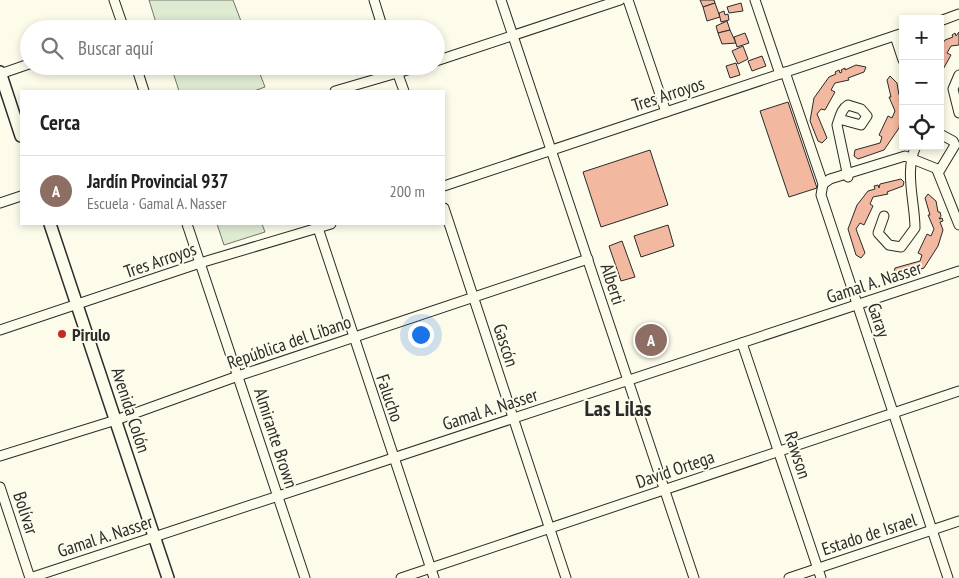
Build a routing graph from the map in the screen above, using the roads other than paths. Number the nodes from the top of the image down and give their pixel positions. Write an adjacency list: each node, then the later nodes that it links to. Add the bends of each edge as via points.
1 (114, 0): 8 (street)
2 (374, 0): 9 (street)
3 (502, 0): 12 (street, Alberti)
4 (620, 0): 12 (street)
5 (628, 0): 24 (street)
6 (755, 0): 16 (street, Garay)
7 (959, 14): 10 (street)
8 (121, 20)
9 (380, 20)
10 (944, 20)
11 (899, 34): 16 (street, Tres Arroyos)
12 (513, 36): 13 (street); 30 (street, Alberti)
13 (445, 58)
14 (20, 67): 15 (street)
15 (0, 73): 27 (main road)
16 (783, 73): 24 (street, Tres Arroyos); 35 (street, Garay)
17 (139, 75): 21 (street)
18 (381, 75): 22 (street)
19 (398, 75): 23 (street)
20 (959, 75): 25 (street, via 954,89)
21 (144, 90)
22 (338, 90)
23 (404, 90)
24 (666, 112): 30 (street, Tres Arroyos)
25 (959, 113)
26 (839, 119): 34 (street, via 837,130)
27 (20, 133)
28 (944, 136): 29 (street)
29 (957, 144): 33 (street, via 942,169)
30 (552, 150): 36 (street, Tres Arroyos); 46 (street, Alberti)
31 (915, 150): 32 (street)
32 (912, 157): 33 (street); 34 (street); 40 (street, via 911,193 915,228 901,247 889,245 878,233)
33 (937, 170): 44 (street)
34 (848, 177): 35 (street, via 832,185)
35 (823, 184): 51 (street, Garay, via 821,195)
36 (445, 186)
37 (20, 196): 38 (street)
38 (0, 203)
39 (445, 211): 49 (street, Gascón)
40 (884, 216)
41 (50, 225): 50 (main road, Avenida Colón)
42 (187, 225): 47 (street, Almirante Brown)
43 (328, 225): 45 (street, Tres Arroyos)
44 (959, 225)
45 (318, 228): 47 (street, Tres Arroyos); 53 (street, Falucho)
46 (588, 259): 49 (street, República del Líbano); 56 (street, Alberti)
47 (200, 263): 50 (street, Tres Arroyos); 55 (street, Almirante Brown)
48 (959, 271): 51 (street, Gamal A. Nasser)
49 (473, 297): 53 (street, República del Líbano); 59 (street, Gascón)
50 (77, 305): 52 (street, Tres Arroyos); 60 (main road, Avenida Colón)
51 (857, 305): 54 (street, Gamal A. Nasser); 58 (street, Garay)
52 (0, 330)
53 (353, 338): 55 (street, República del Líbano); 63 (street, Falucho)
54 (742, 343): 56 (street, Gamal A. Nasser); 61 (street, Rawson)
55 (238, 376): 60 (street, República del Líbano); 66 (street, Almirante Brown)
56 (628, 381): 59 (street, Gamal A. Nasser); 65 (street, Alberti)
57 (959, 391): 58 (street, David Ortega)
58 (893, 413): 61 (street, David Ortega); 69 (street, Garay)
59 (513, 418): 63 (street, Gamal A. Nasser); 68 (street, Gascón)
60 (116, 420): 62 (street, República del Líbano); 70 (main road, Avenida Colón)
61 (780, 451): 65 (street, David Ortega); 72 (street, Rawson)
62 (0, 456)
63 (393, 458): 66 (street, Gamal A. Nasser); 71 (street, Falucho)
64 (0, 487): 73 (street, Bolívar)
65 (665, 490): 68 (street, David Ortega); 79 (street, Alberti)
66 (278, 496): 70 (street, Gamal A. Nasser); 75 (street, Almirante Brown)
67 (959, 522): 69 (street, Estado de Israel)
68 (550, 528): 71 (street, David Ortega); 78 (street, Gascón)
69 (932, 530): 72 (street, Estado de Israel); 82 (street, Garay)
70 (155, 537): 73 (street, Gamal A. Nasser); 74 (main road, Avenida Colón)
71 (430, 568): 76 (street, David Ortega); 77 (street, Falucho)
72 (818, 568): 80 (street, Estado de Israel); 81 (street, Rawson)
73 (30, 578)
74 (168, 578)
75 (305, 578)
76 (401, 578)
77 (434, 578)
78 (566, 578)
79 (694, 578)
80 (789, 578)
81 (821, 578)
82 (948, 578)

